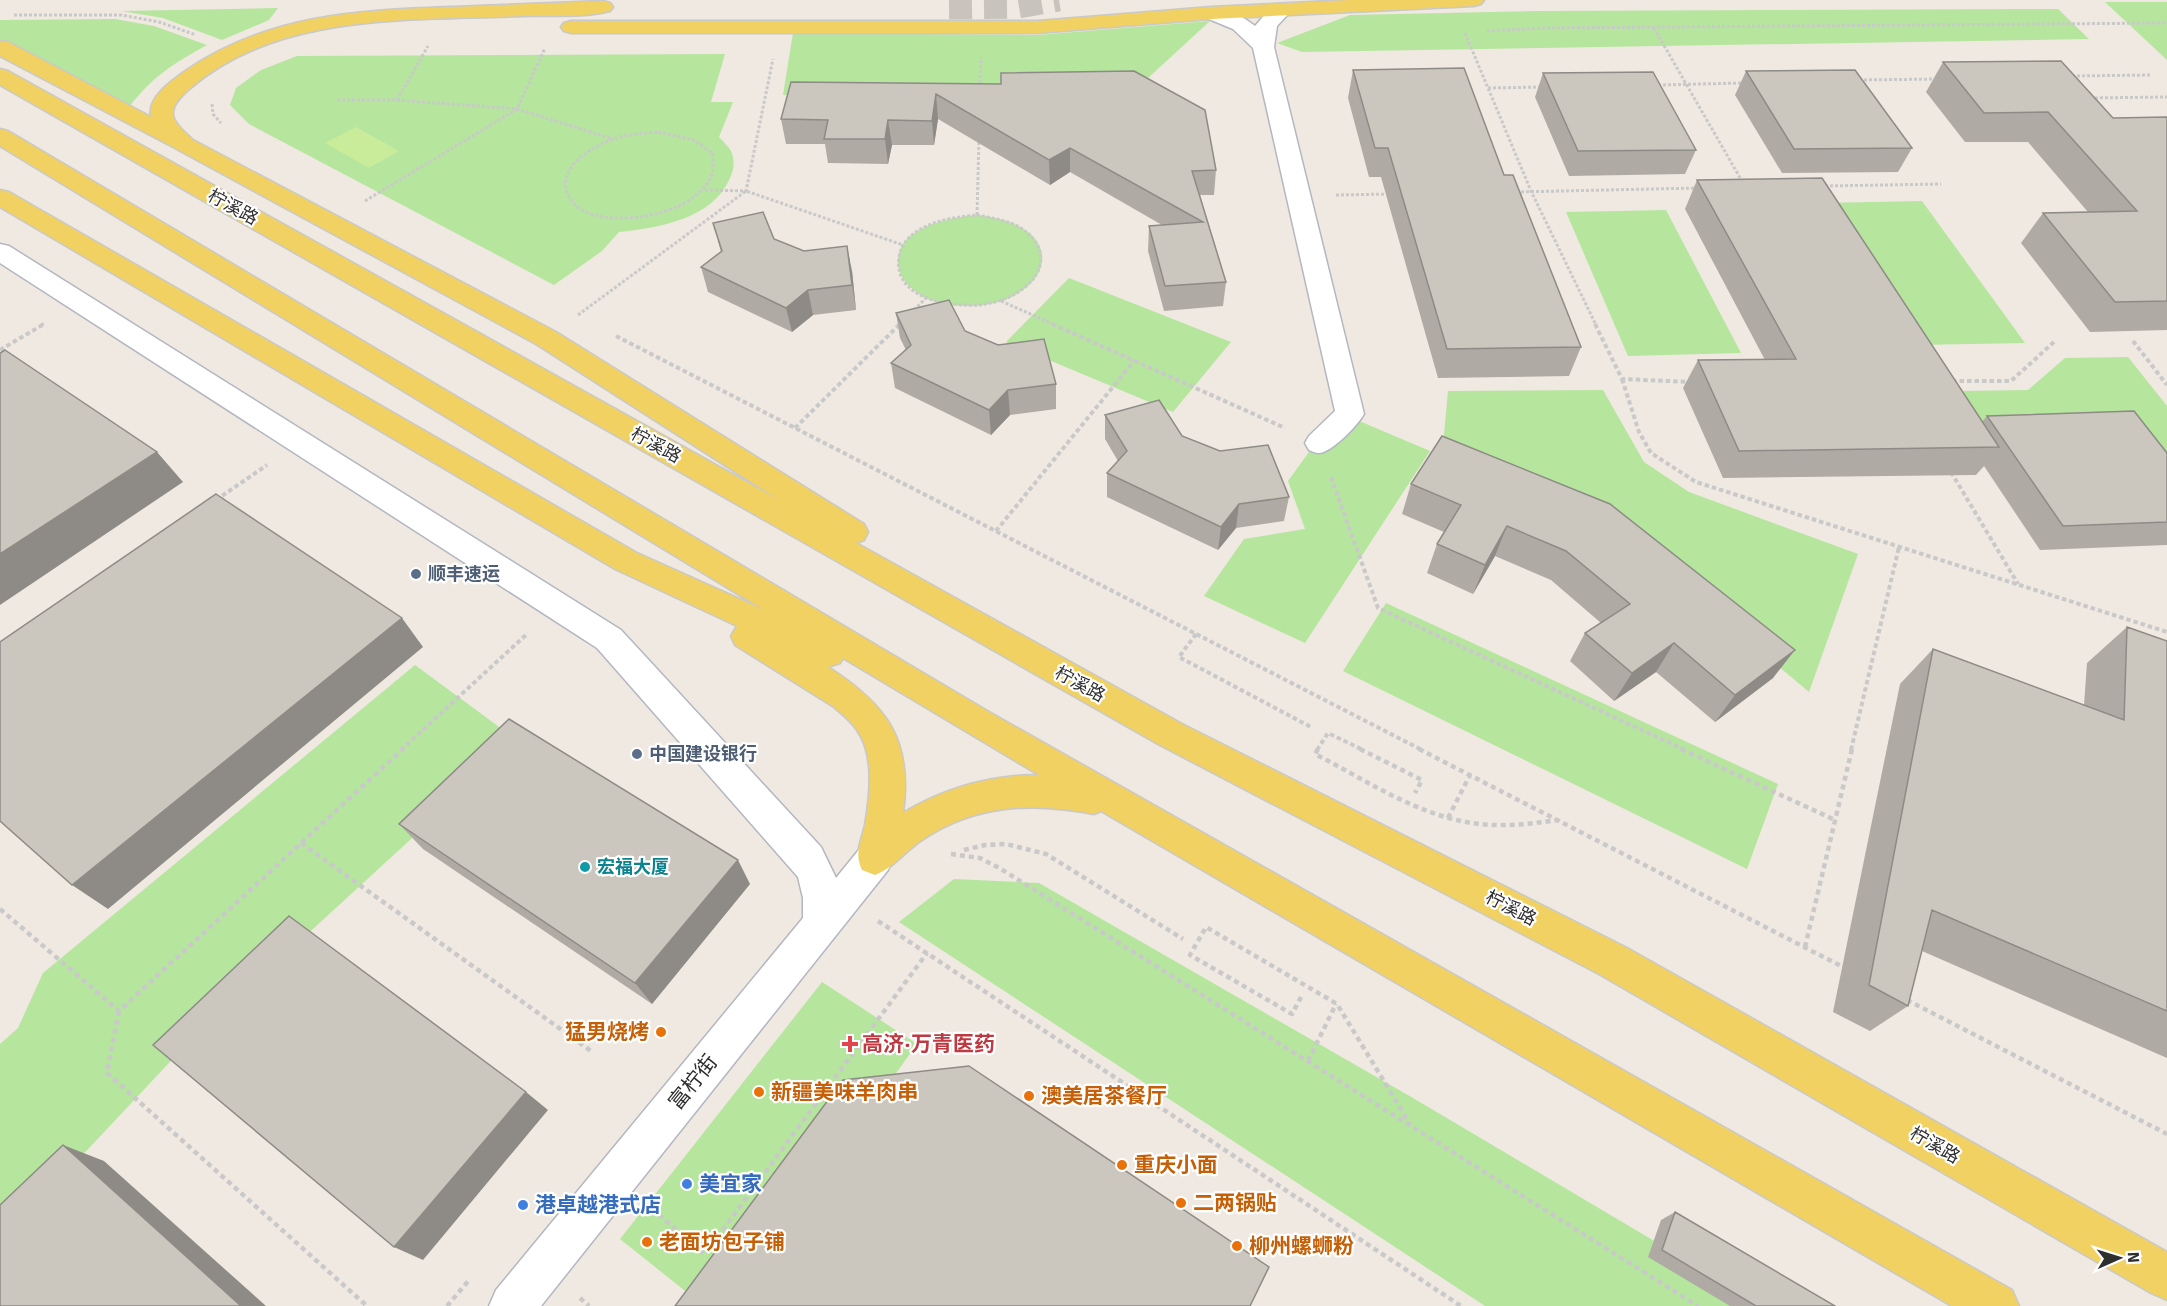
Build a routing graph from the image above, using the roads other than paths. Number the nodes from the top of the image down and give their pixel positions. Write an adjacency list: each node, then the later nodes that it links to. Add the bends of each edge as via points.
1 (368, 0): 3 (main road)
2 (1474, 0): 7 (main road)
3 (603, 7): 4 (main road); 9 (main road, via 364,17)
4 (627, 7)
5 (663, 7): 6 (main road)
6 (949, 8)
7 (1282, 10): 8 (main road); 11 (street, via 1262,30)
8 (1211, 13): 9 (main road, via 1038,27 374,29); 11 (street, via 1237,21)
9 (276, 33): 14 (main road, via 234,49 182,84 165,102 161,120)
10 (0, 47): 14 (main road)
11 (1263, 47): 17 (street, via 1350,414)
12 (0, 76): 23 (main road, 柠溪路)
13 (0, 136): 19 (main road)
14 (185, 145): 23 (main road, via 546,338)
15 (0, 197): 18 (main road)
16 (0, 252): 26 (street, via 609,639)
17 (1319, 443)
18 (626, 561): 20 (main road); 21 (main road)
19 (743, 582): 20 (main road); 22 (main road)
20 (808, 645): 21 (main road); 22 (main road)
21 (845, 697): 25 (main road, via 869,719 887,774 883,829)
22 (977, 722): 24 (main road)
23 (1170, 734): 28 (main road, 柠溪路, via 1613,961)
24 (1119, 803): 25 (main road, via 1061,790 972,797 909,828); 30 (main road)
25 (875, 858): 26 (street, via 855,869 824,868); 27 (street, 富柠街)
26 (808, 859): 27 (street, via 817,874 824,906)
27 (820, 924): 29 (street, 富柠街)
28 (2167, 1277)
29 (512, 1306)
30 (1996, 1306)

